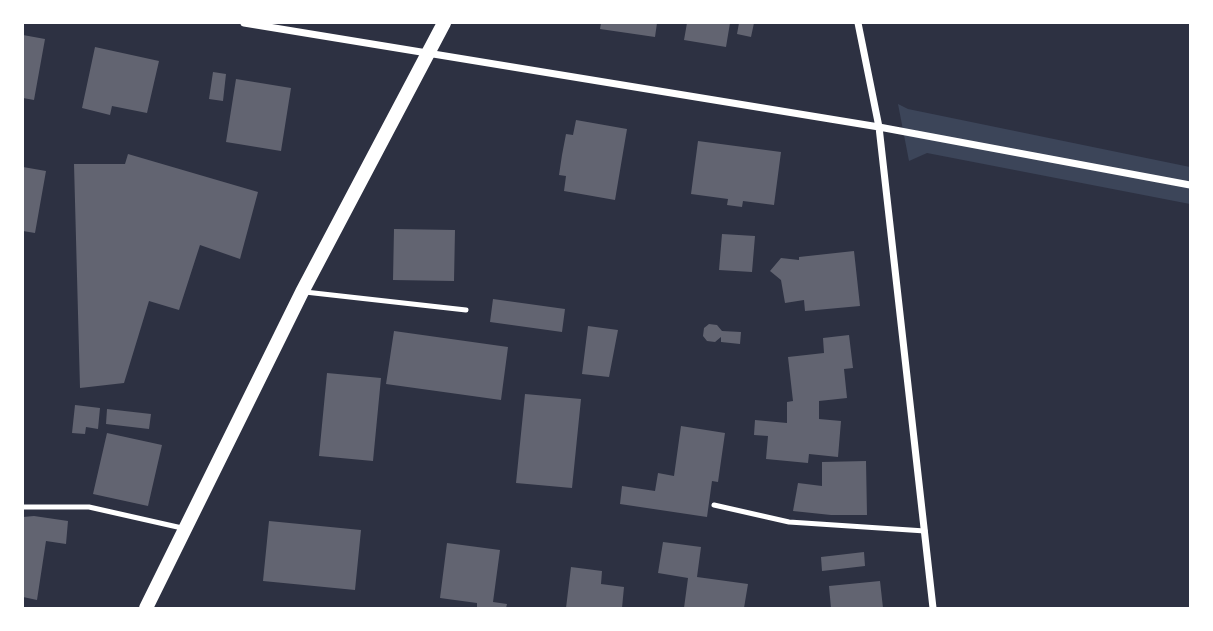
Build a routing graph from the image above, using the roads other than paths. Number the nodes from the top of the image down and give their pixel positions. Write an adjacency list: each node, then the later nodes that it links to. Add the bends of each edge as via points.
1 (244, 23): 4 (street)
2 (444, 23): 4 (main road)
3 (858, 23): 5 (street)
4 (426, 54): 5 (street); 7 (main road)
5 (879, 127): 6 (street); 12 (street)
6 (1190, 185)
7 (302, 292): 8 (lane); 11 (main road)
8 (466, 310)
9 (714, 505): 12 (lane, via 789,522)
10 (23, 507): 11 (lane, via 89,507)
11 (185, 529): 13 (main road)
12 (925, 531): 14 (street)
13 (146, 608)
14 (933, 608)

